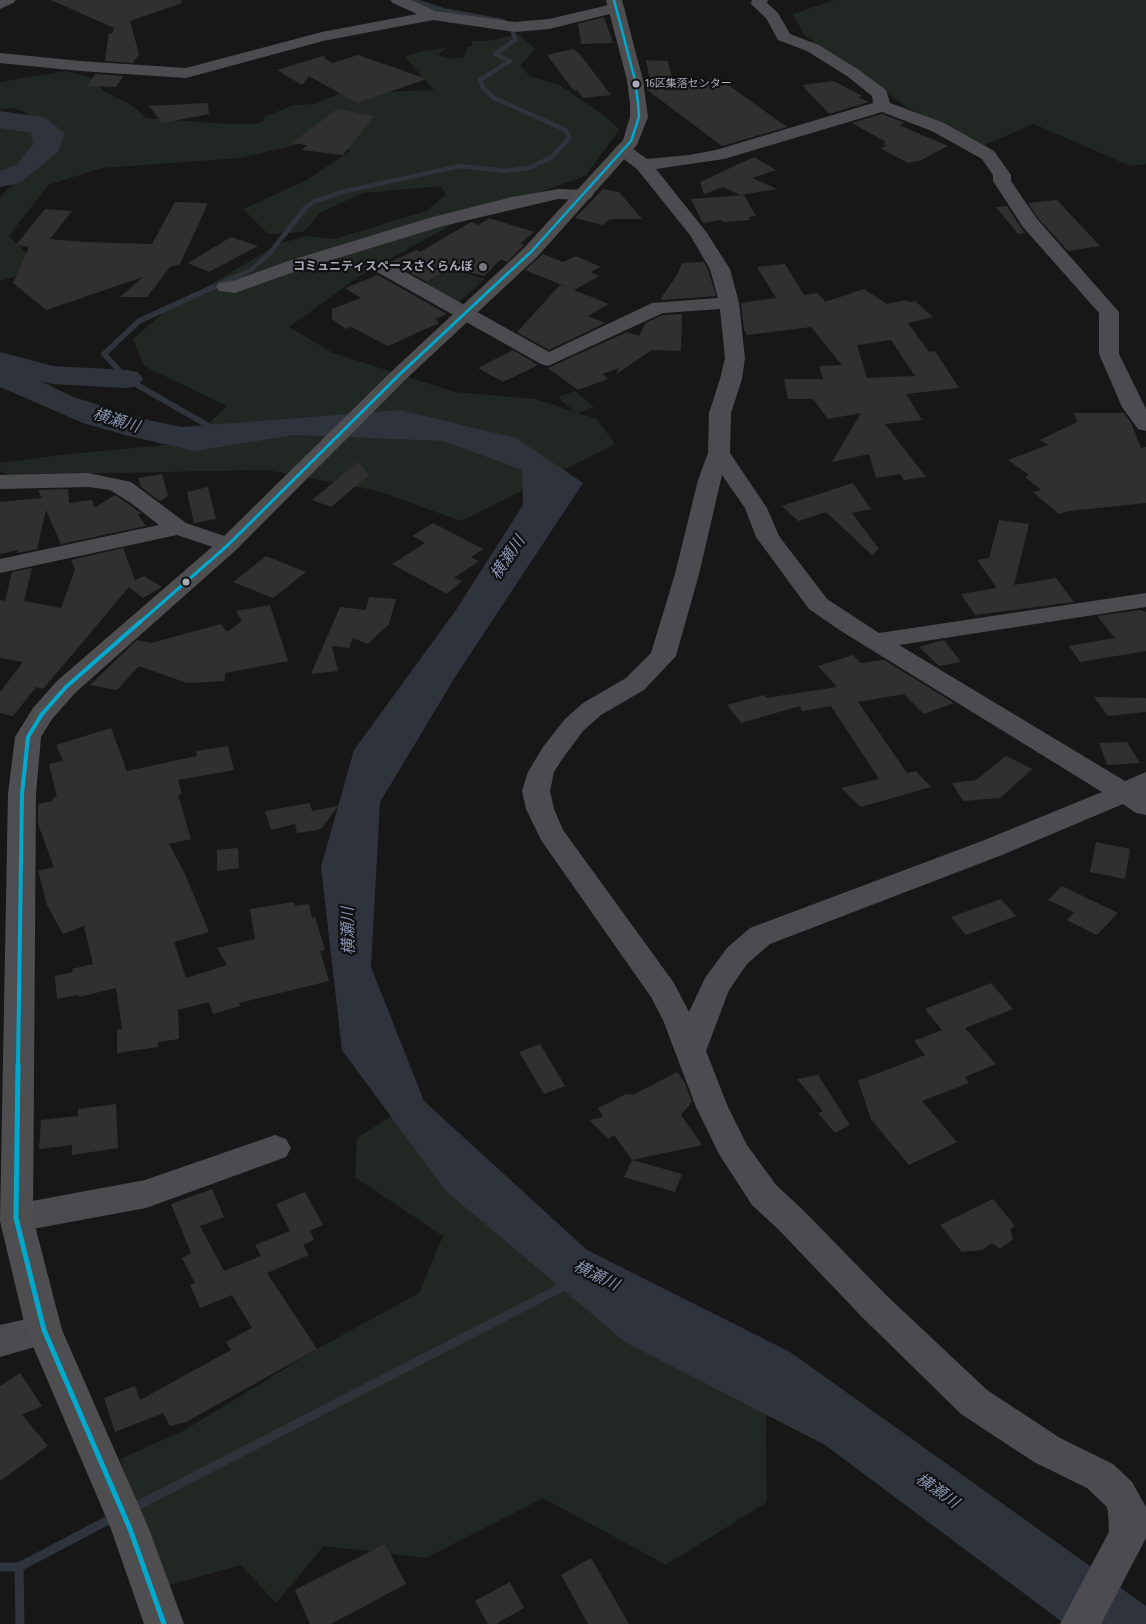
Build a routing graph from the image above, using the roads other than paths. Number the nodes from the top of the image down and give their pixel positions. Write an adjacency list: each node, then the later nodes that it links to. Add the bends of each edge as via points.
1 (8, 0): 4 (street)
2 (398, 0): 6 (street)
3 (760, 0): 8 (street, via 759,4 772,16 784,37 813,48 852,73 880,94)
4 (0, 4)
5 (615, 4): 6 (street, via 554,23 527,27); 9 (main road, via 635,80 639,116 631,141)
6 (434, 8): 7 (street, via 186,73)
7 (0, 58)
8 (882, 106): 10 (street, via 718,154); 16 (street, via 938,127 988,155 1030,223 1108,312 1109,354 1133,407)
9 (623, 150): 10 (street); 11 (main road)
10 (643, 165): 14 (street, via 703,240 720,269)
11 (584, 195): 13 (street, via 558,194 436,222 235,287); 15 (main road)
12 (384, 268): 15 (street)
13 (226, 287)
14 (729, 303): 15 (street, via 659,307 548,360); 17 (street, via 735,358 732,379 720,413)
15 (467, 313): 20 (main road, via 399,375)
16 (1146, 424)
17 (719, 453): 23 (street, via 756,508 768,537 808,593 818,604); 25 (street, via 663,656 635,684 592,709 574,725 541,772 536,791 551,833 663,991)
18 (0, 482): 19 (street, via 88,480 112,484 139,498)
19 (178, 528): 20 (street); 21 (street)
20 (228, 545): 27 (main road, via 66,687 42,714 28,737 22,794)
21 (0, 566)
22 (1146, 600): 23 (street)
23 (875, 641): 24 (street)
24 (1139, 793): 25 (street, via 760,936 736,956 716,986)
25 (690, 1051): 31 (street, via 735,1154 764,1195 974,1402 1047,1450 1100,1476 1119,1494 1127,1507 1128,1535)
26 (275, 1148): 27 (street, via 146,1194)
27 (16, 1218): 28 (main road)
28 (44, 1330): 29 (street); 30 (main road, via 130,1530)
29 (0, 1341)
30 (164, 1624)
31 (1080, 1624)

